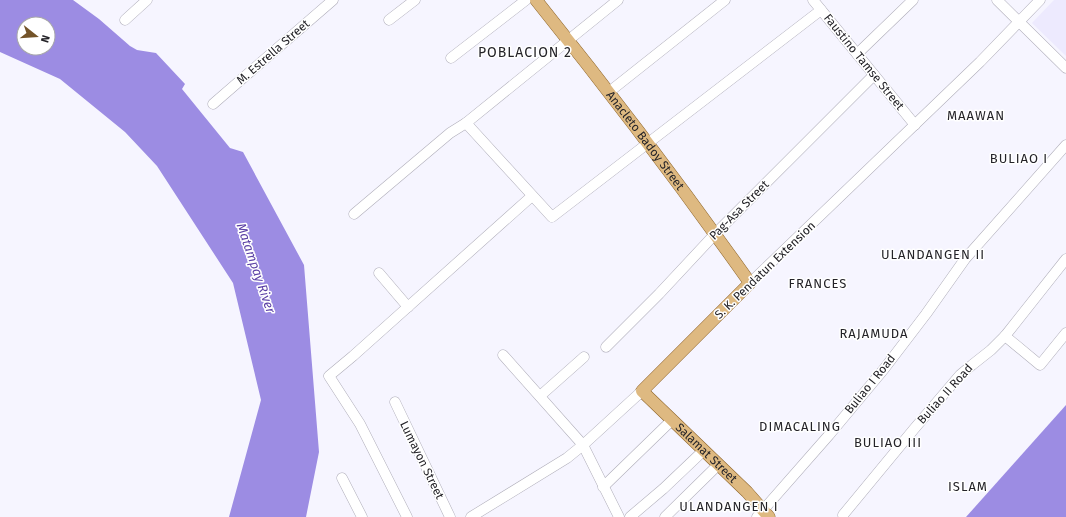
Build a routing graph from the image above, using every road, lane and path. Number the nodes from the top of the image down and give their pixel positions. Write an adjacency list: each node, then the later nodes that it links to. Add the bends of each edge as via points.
1 (147, 0): 13 (street)
2 (333, 0): 22 (street, M. Estrella Street)
3 (415, 0): 14 (street)
4 (526, 0): 18 (street)
5 (536, 0): 16 (main road, Anacleto Badoy Street)
6 (618, 0): 16 (street)
7 (725, 0): 21 (street)
8 (813, 0): 12 (street, Faustino Tamse Street)
9 (913, 0): 17 (street)
10 (997, 0): 15 (street)
11 (1040, 0): 15 (street, S. K. Pendatun Extension)
12 (821, 10): 17 (street, Faustino Tamse Street); 25 (street)
13 (125, 20)
14 (389, 20)
15 (1020, 22): 19 (street); 24 (street, S. K. Pendatun Extension)
16 (568, 40): 21 (main road, Anacleto Badoy Street); 23 (street)
17 (856, 54): 20 (street, Faustino Tamse Street)
18 (451, 58)
19 (1066, 68)
20 (874, 75): 24 (street, Faustino Tamse Street); 29 (street, Pag-Asa Street)
21 (609, 92): 25 (main road, Anacleto Badoy Street)
22 (213, 104)
23 (466, 123): 27 (street); 28 (street, via 450,133)
24 (915, 125): 32 (street, S. K. Pendatun Extension)
25 (648, 144): 27 (street, via 552,217); 29 (main road, Anacleto Badoy Street)
26 (1066, 145): 48 (street, Buliao I Road, via 965,259 884,369)
27 (532, 196): 33 (street)
28 (354, 214)
29 (715, 234): 32 (main road, Anacleto Badoy Street); 36 (street, Pag-Asa Street)
30 (1066, 259): 35 (street, Buliao II Road)
31 (379, 273): 33 (street)
32 (750, 283): 39 (main road, S. K. Pendatun Extension)
33 (408, 307): 51 (street, via 329,376 360,424)
34 (1066, 333): 35 (street, via 1040,365)
35 (1005, 336): 49 (street, Buliao II Road, via 956,380)
36 (606, 347)
37 (502, 355): 40 (street)
38 (584, 357): 40 (street)
39 (642, 391): 42 (main road, Salamat Street); 43 (street, S. K. Pendatun Extension)
40 (540, 396): 43 (street)
41 (395, 402): 52 (street, Lumayon Street)
42 (672, 420): 44 (main road, Salamat Street); 47 (street)
43 (583, 445): 47 (street); 53 (street, S. K. Pendatun Extension, via 540,476)
44 (703, 451): 45 (main road, Salamat Street); 55 (street)
45 (718, 464): 48 (main road, Salamat Street, via 747,492); 56 (street)
46 (342, 478): 50 (street)
47 (603, 487): 54 (street)
48 (763, 515)
49 (843, 515)
50 (362, 517)
51 (407, 517)
52 (450, 517)
53 (471, 517)
54 (619, 517)
55 (630, 517)
56 (665, 517)

